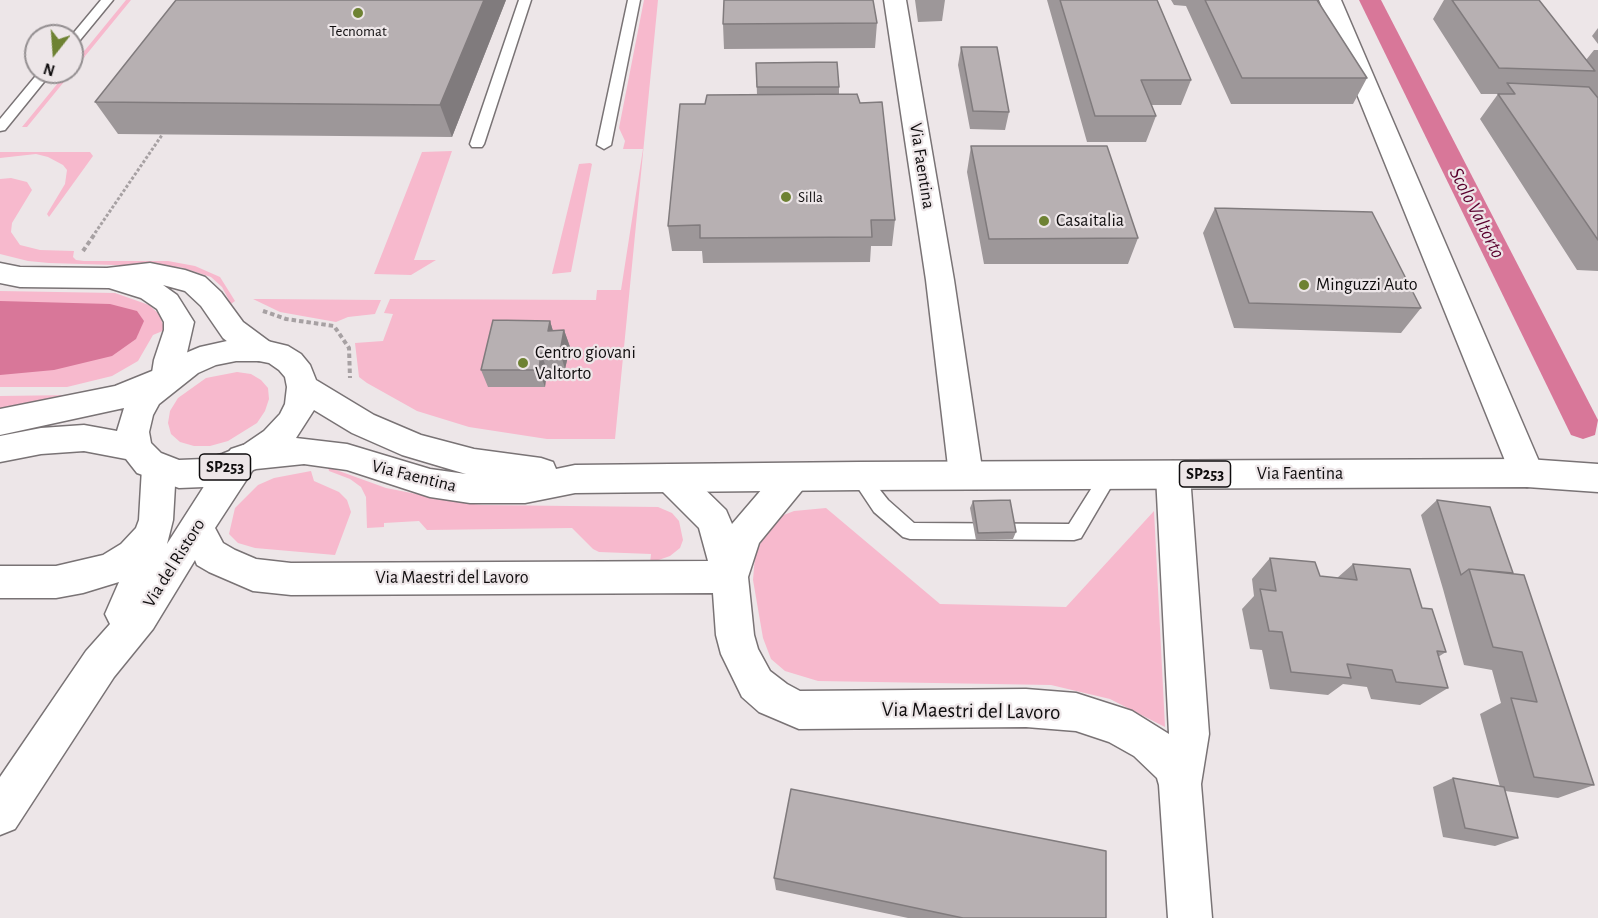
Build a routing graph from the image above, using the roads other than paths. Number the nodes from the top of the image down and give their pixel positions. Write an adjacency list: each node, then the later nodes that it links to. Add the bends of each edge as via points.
1 (107, 0): 6 (lane)
2 (525, 0): 9 (lane)
3 (634, 0): 10 (lane)
4 (894, 0): 21 (street, Via Faentina, via 940,280)
5 (1330, 0): 20 (street)
6 (84, 28)
7 (36, 84): 8 (lane)
8 (0, 127)
9 (477, 144)
10 (604, 145)
11 (0, 273): 12 (street, via 20,277)
12 (107, 278): 13 (street, via 150,273 195,284 233,330); 14 (street, via 151,291 167,302 179,322)
13 (259, 350): 14 (street, via 211,355); 15 (street, via 290,362)
14 (166, 379): 16 (street, via 121,397); 19 (street, via 148,395 133,432)
15 (303, 387): 18 (street, SP253, via 301,405 291,423 275,440); 27 (street, Via Faentina, via 363,424 414,446 474,464)
16 (0, 422)
17 (0, 449): 19 (street, via 84,438)
18 (248, 457): 19 (street, SP253, via 204,473 179,474); 27 (street, Via Faentina, via 304,451 347,457 430,483 470,489 525,489); 29 (street, Via del Ristoro, via 222,487)
19 (147, 458): 30 (street, Via del Ristoro, via 156,520)
20 (1539, 474): 23 (street, Via Faentina / SP253); 26 (street, Via Faentina / SP253)
21 (966, 475): 22 (street, Via Faentina / SP253); 24 (street, Via Faentina / SP253)
22 (1109, 475): 23 (street, Via Faentina / SP253); 24 (lane, via 1074,532 910,531 881,506)
23 (1173, 475): 34 (street, via 1189,734)
24 (859, 476): 25 (street, Via Faentina / SP253)
25 (792, 478): 28 (street, Via Faentina / SP253); 31 (street, Via Maestri del Lavoro, via 744,536)
26 (1598, 478)
27 (575, 479): 28 (street, Via Faentina / SP253)
28 (672, 479): 31 (street, Via Maestri del Lavoro, via 714,521)
29 (197, 527): 31 (street, Via Maestri del Lavoro, via 210,554 253,576); 33 (street, Via del Ristoro, via 140,617)
30 (151, 536): 32 (street, via 134,555 113,568 56,582); 33 (street, Via del Ristoro, via 140,574)
31 (730, 577): 34 (street, Via Maestri del Lavoro, via 740,654 756,684 773,698 799,710 1026,708 1076,712 1118,725 1148,742 1171,764)
32 (0, 582)
33 (100, 664): 35 (street, Via del Ristoro)
34 (1180, 784): 36 (street, Via Maestri del Lavoro)
35 (0, 814)
36 (1190, 918)

